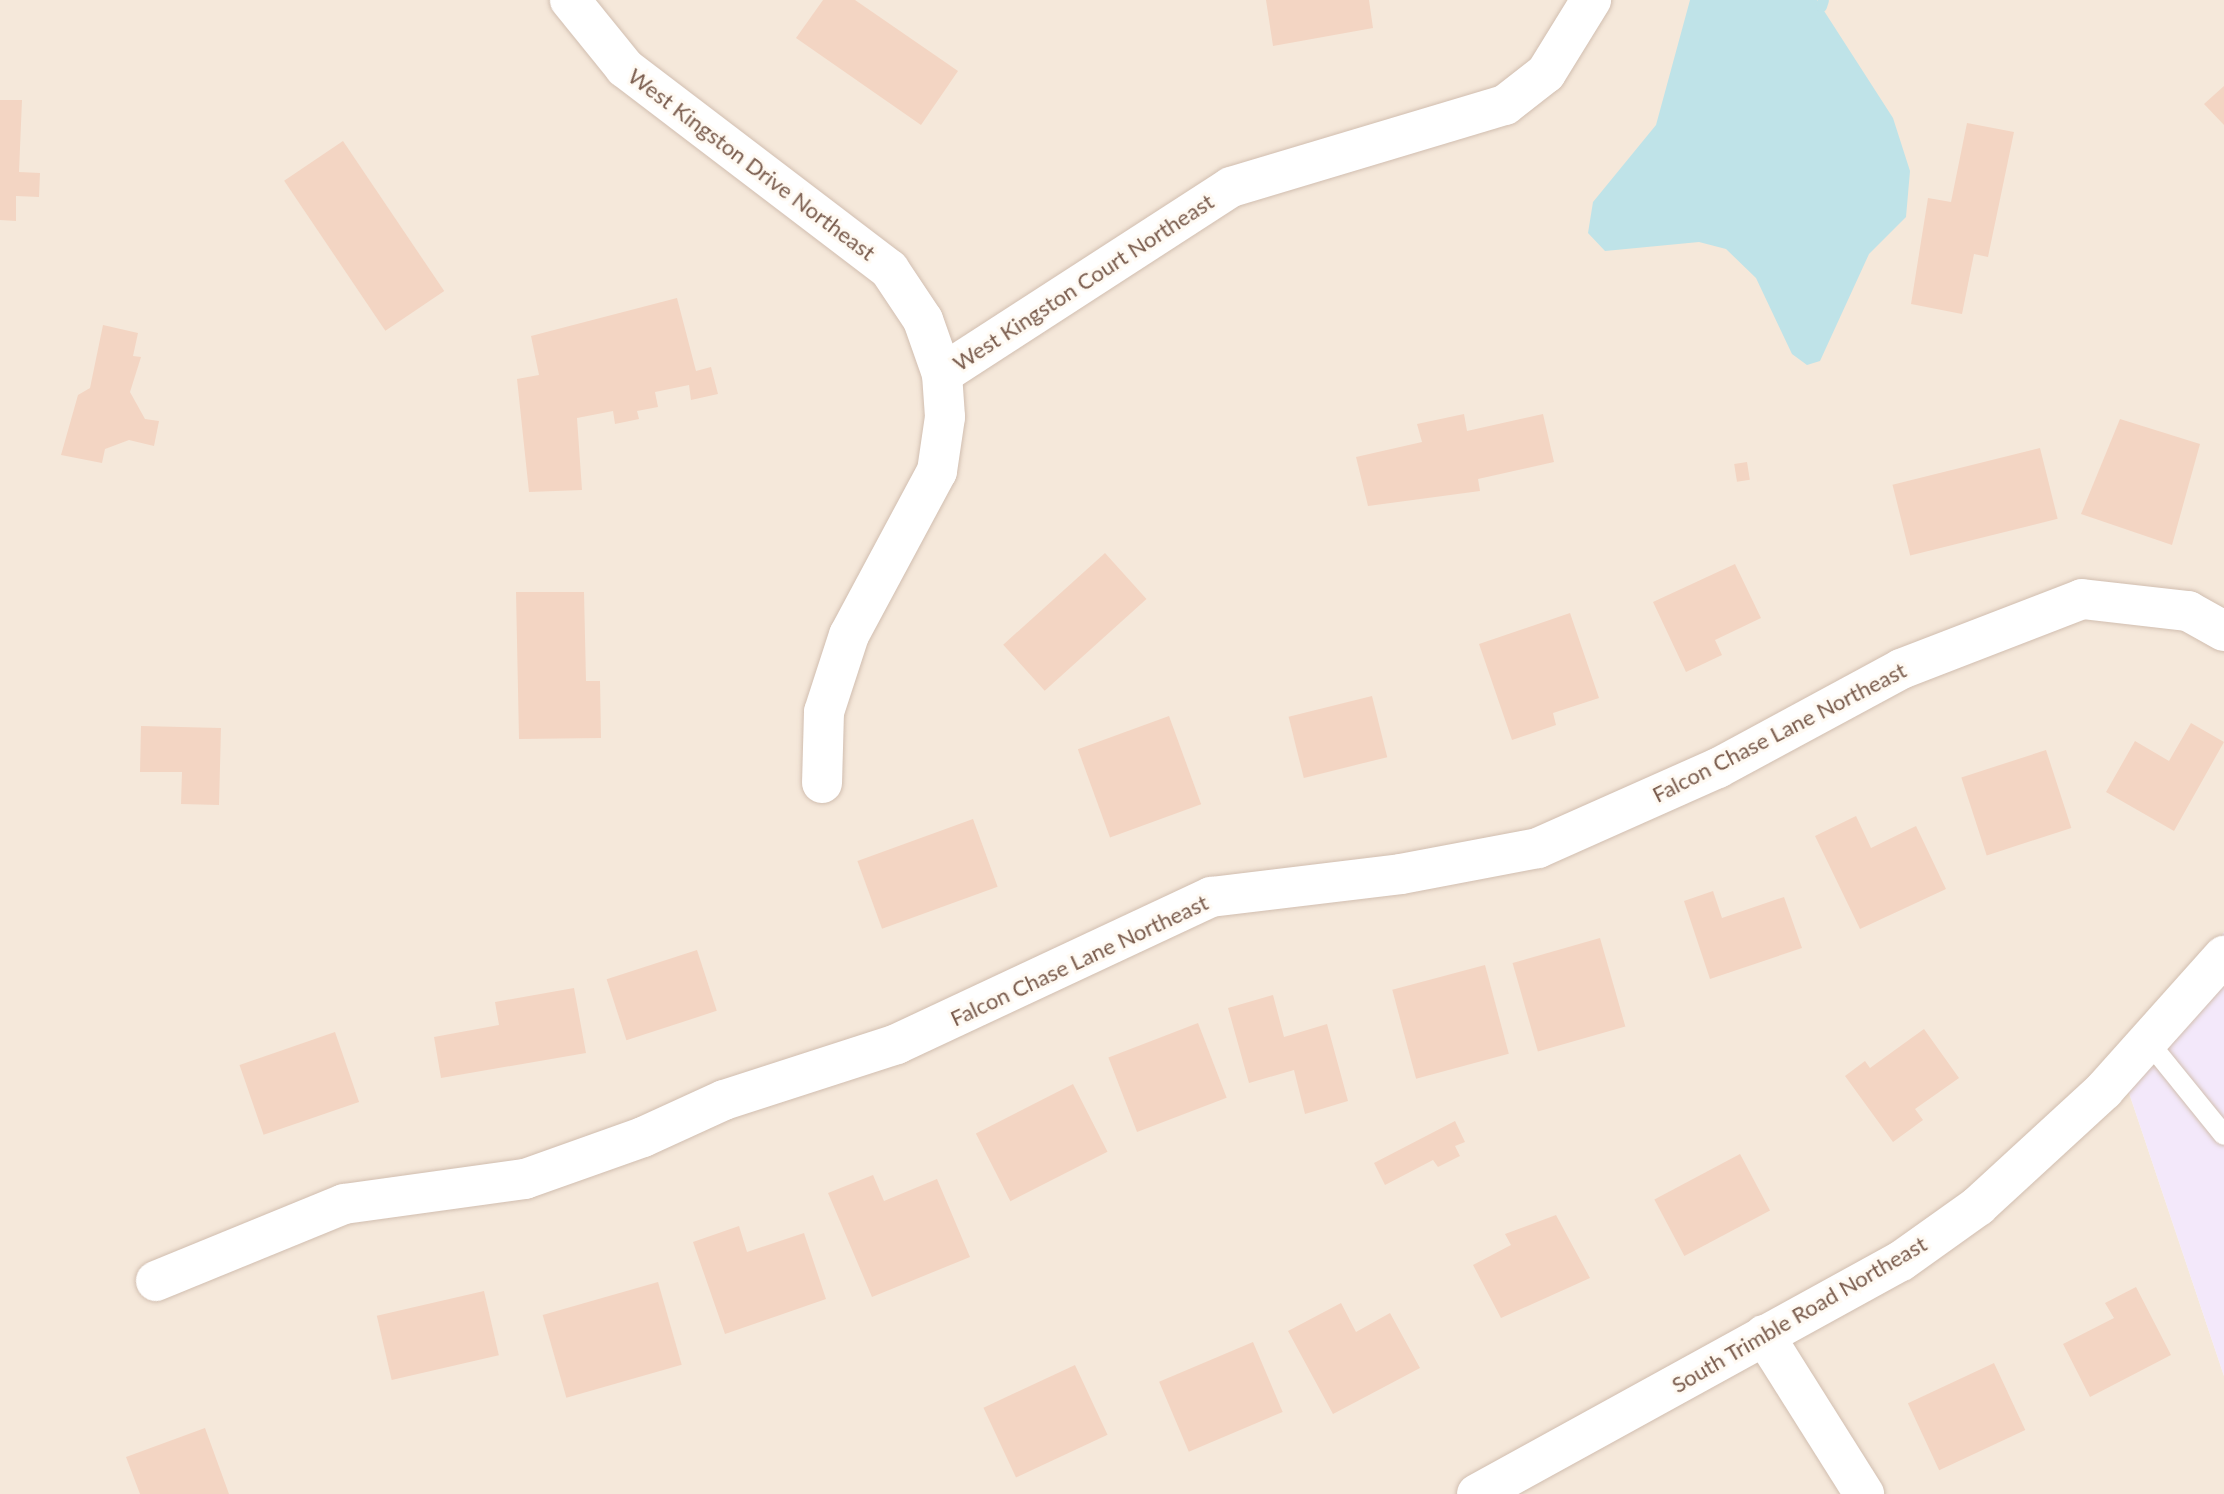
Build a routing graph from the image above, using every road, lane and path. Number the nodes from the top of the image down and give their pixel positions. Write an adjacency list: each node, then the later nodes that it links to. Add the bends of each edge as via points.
1 (570, 0): 3 (street, West Kingston Drive Northeast, via 625,68 889,269 923,320)
2 (1591, 0): 3 (street, West Kingston Court Northeast, via 1546,73 1505,105 1231,187)
3 (942, 374): 5 (street, West Kingston Drive Northeast, via 945,417 937,471 849,635 824,712)
4 (2224, 631): 9 (street, Falcon Chase Lane Northeast, via 2188,611 2082,599 1901,669 1718,768 1538,848 1401,874 1211,897 897,1044 724,1100 628,1143 525,1179 344,1204)
5 (822, 783)
6 (2224, 956): 7 (street, South Trimble Road Northeast)
7 (2147, 1040): 8 (lane); 10 (street, South Trimble Road Northeast, via 2050,1144 1978,1206 1901,1261)
8 (2224, 1135)
9 (156, 1281)
10 (1764, 1335): 11 (street, South Trimble Road Northeast); 12 (street)
11 (1477, 1494)
12 (1864, 1494)

